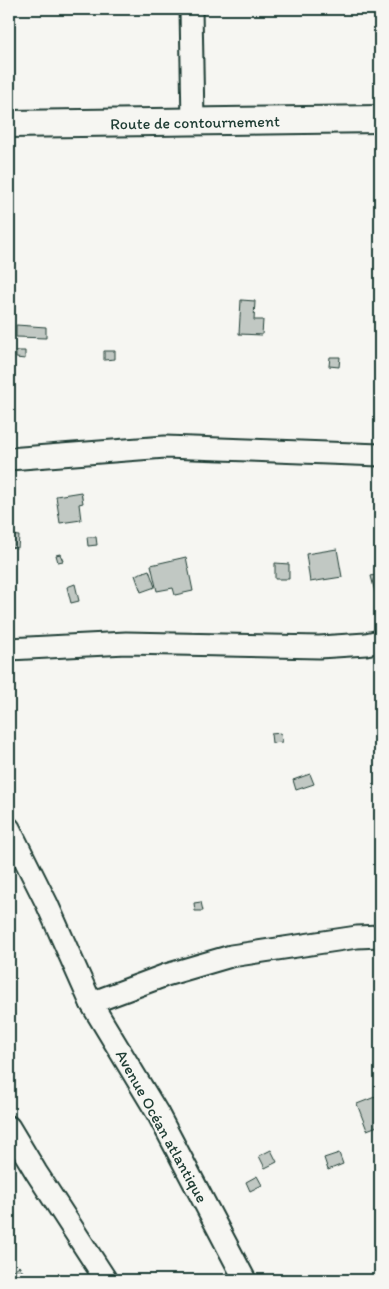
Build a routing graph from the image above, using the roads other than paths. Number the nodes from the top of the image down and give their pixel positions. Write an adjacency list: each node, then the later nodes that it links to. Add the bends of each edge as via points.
1 (191, 9): 3 (street)
2 (380, 120): 3 (street, Route de contournement)
3 (193, 122): 4 (street, Route de contournement)
4 (9, 124)
5 (380, 455): 6 (street, via 165,447)
6 (9, 459)
7 (380, 641): 8 (street, via 320,647 126,642)
8 (9, 649)
9 (9, 828): 11 (street, Avenue Océan atlantique)
10 (380, 936): 11 (street, via 231,956 166,975)
11 (91, 1003): 14 (street, Avenue Océan atlantique, via 158,1114)
12 (9, 1127): 13 (street)
13 (106, 1280)
14 (245, 1280)

